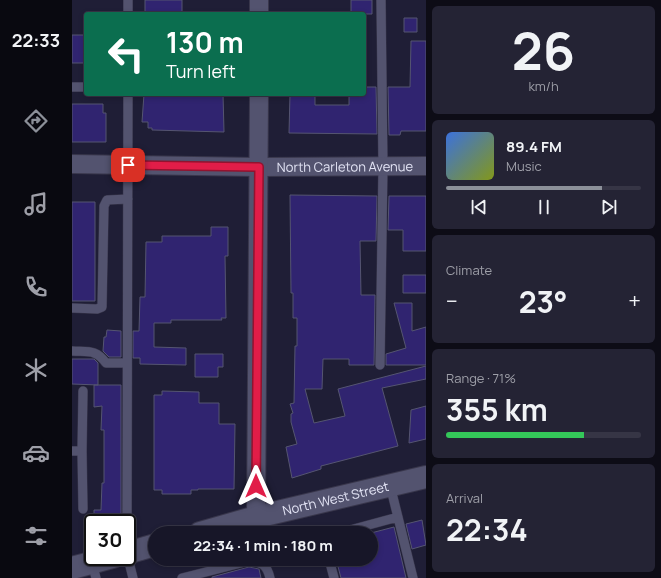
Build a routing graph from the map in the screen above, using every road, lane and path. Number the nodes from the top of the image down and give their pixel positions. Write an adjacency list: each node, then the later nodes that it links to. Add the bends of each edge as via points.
1 (128, 0): 4 (lane)
2 (259, 0): 5 (street)
3 (381, 0): 12 (lane)
4 (128, 12)
5 (259, 12)
6 (72, 87): 7 (lane)
7 (84, 87)
8 (128, 96): 11 (lane)
9 (259, 96): 14 (street)
10 (72, 164): 11 (street, North Carleton Avenue)
11 (128, 165): 14 (street, North Carleton Avenue); 15 (lane)
12 (383, 166): 13 (street, North Carleton Avenue); 14 (street, North Carleton Avenue); 19 (lane)
13 (426, 166)
14 (259, 167): 27 (street)
15 (128, 199): 16 (lane, via 107,200 104,206 102,307); 18 (lane)
16 (72, 308)
17 (72, 351): 18 (lane, via 95,352 106,363)
18 (127, 363): 26 (lane)
19 (380, 365)
20 (83, 391): 22 (lane)
21 (72, 451): 22 (lane)
22 (82, 451): 25 (lane)
23 (426, 476): 24 (street, North West Street)
24 (390, 485): 27 (street, North West Street); 28 (lane)
25 (82, 509)
26 (127, 514)
27 (256, 517): 29 (street, North West Street)
28 (398, 517): 30 (lane); 39 (lane)
29 (224, 526)
30 (365, 526)
31 (148, 548): 32 (street)
32 (136, 551)
33 (130, 566): 35 (lane)
34 (331, 566): 38 (lane)
35 (133, 578)
36 (182, 578): 37 (lane, via 249,561 259,562 268,569)
37 (270, 578)
38 (334, 578)
39 (414, 578)

